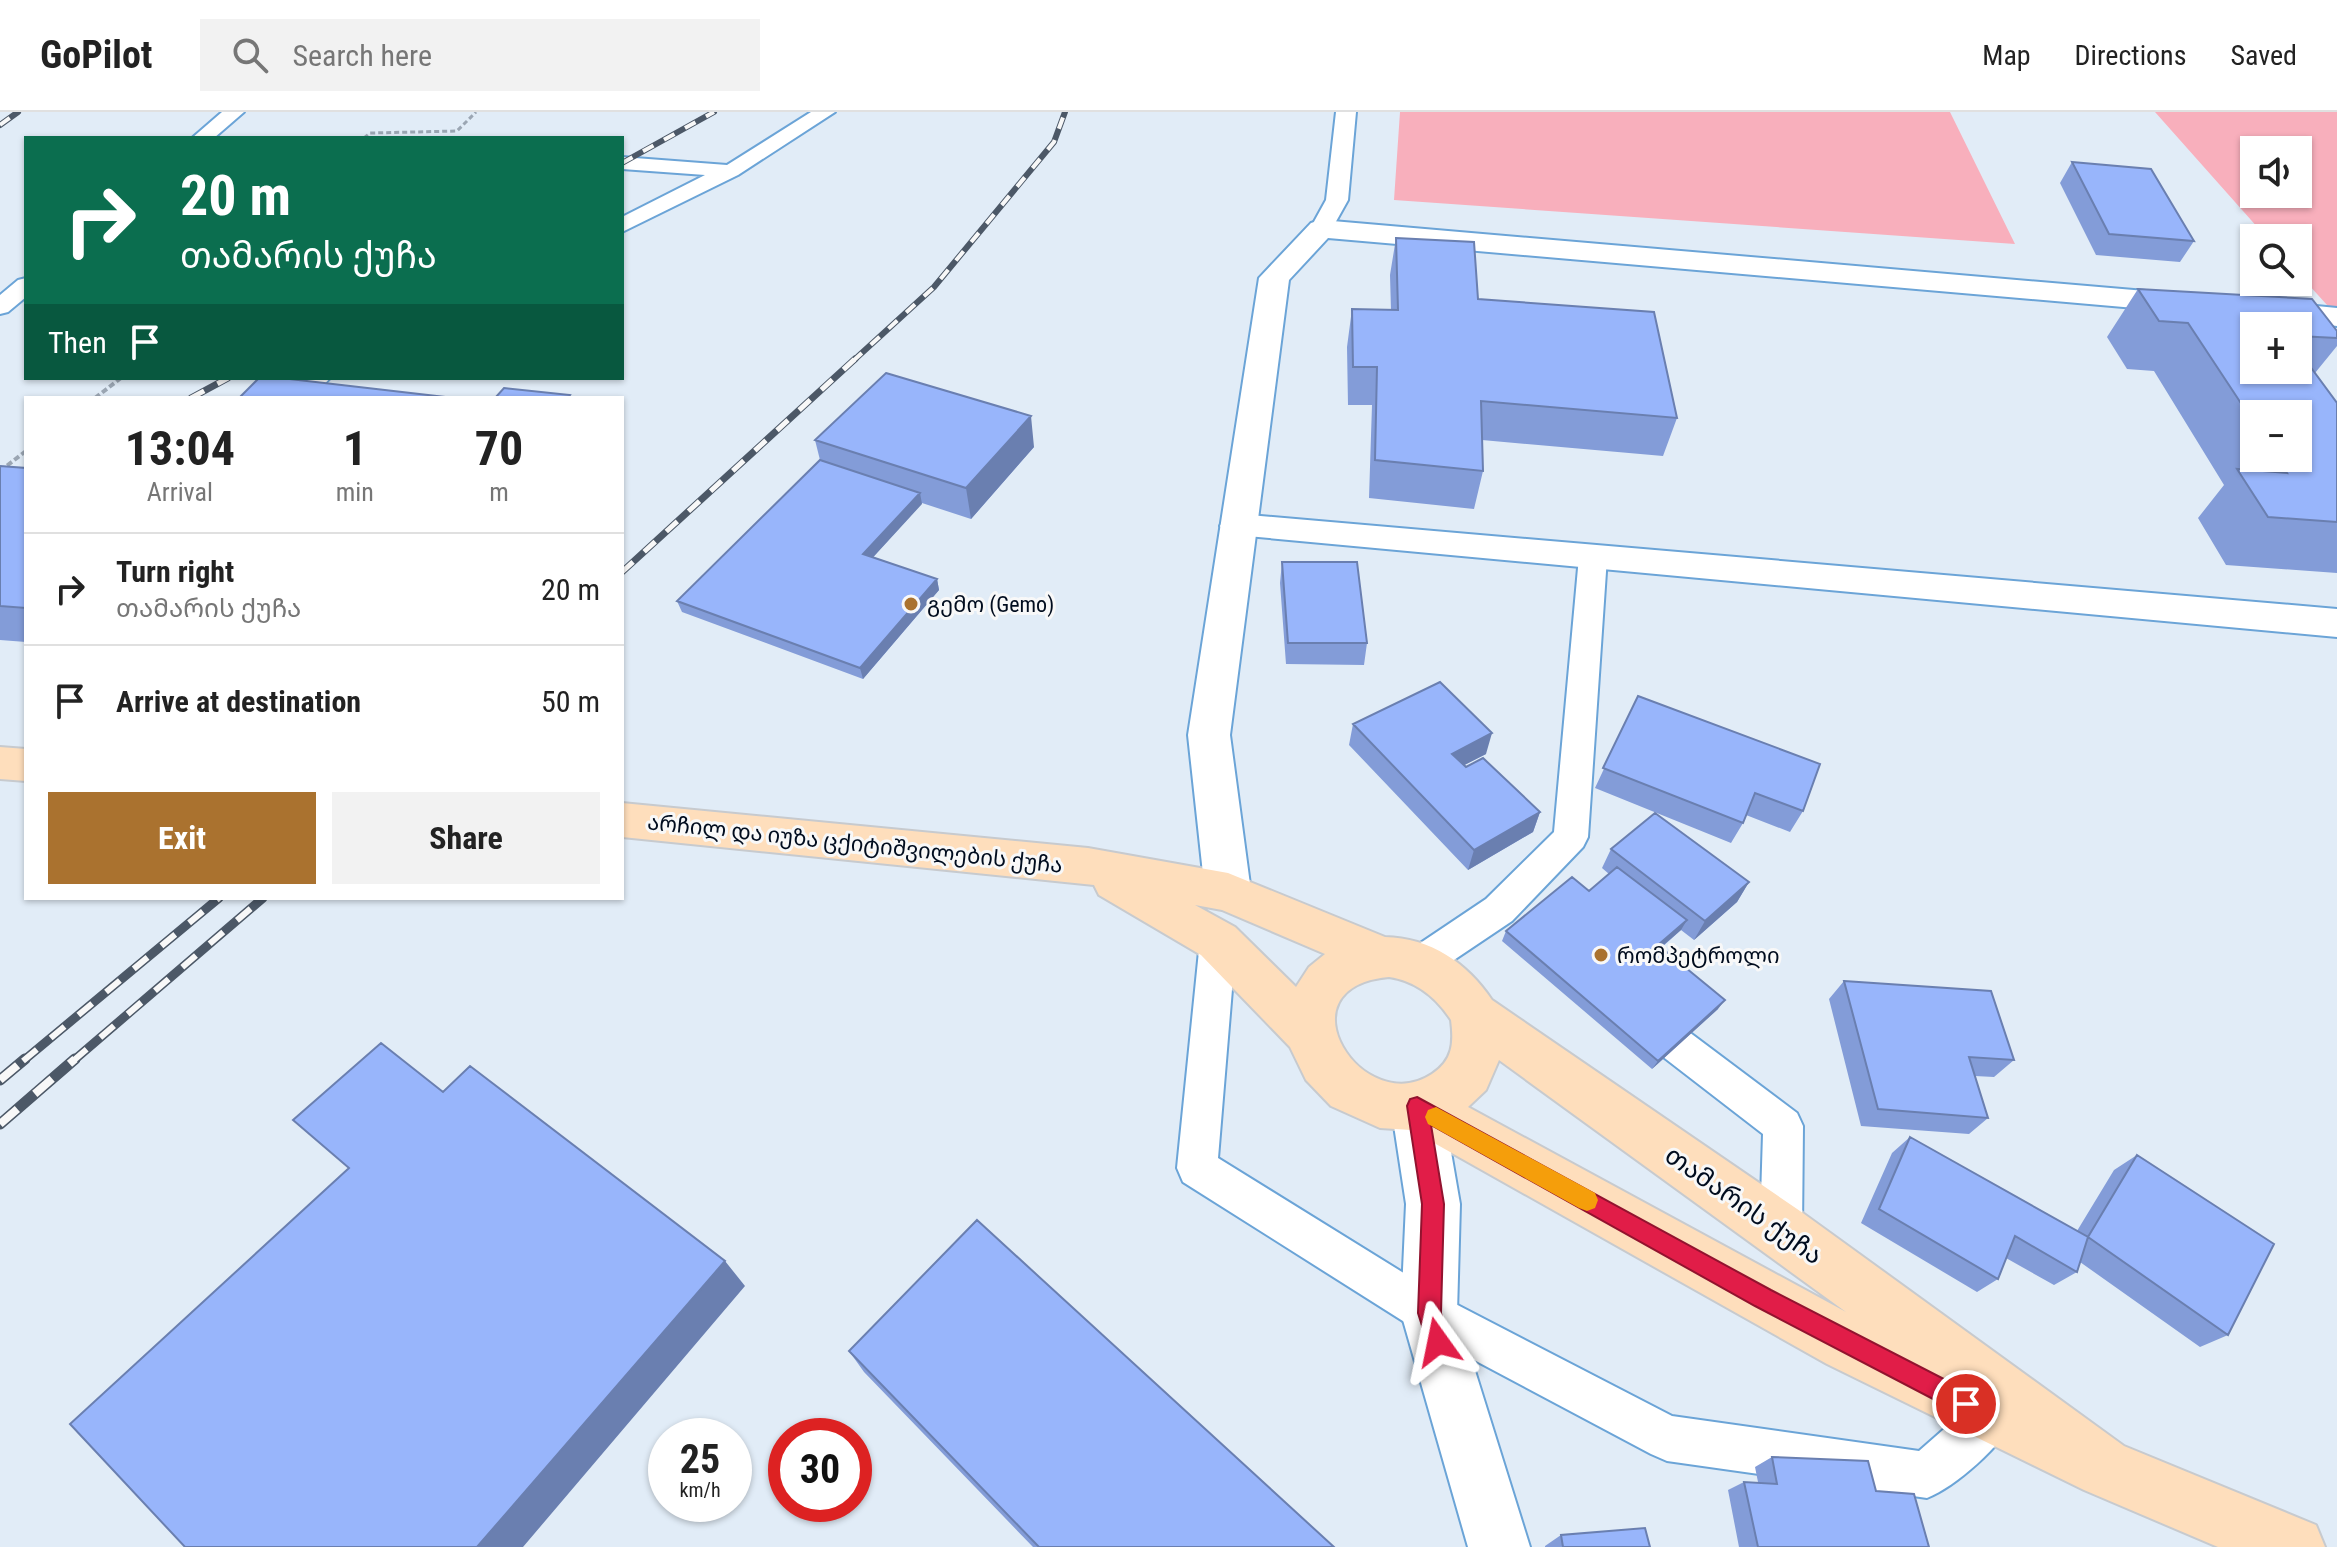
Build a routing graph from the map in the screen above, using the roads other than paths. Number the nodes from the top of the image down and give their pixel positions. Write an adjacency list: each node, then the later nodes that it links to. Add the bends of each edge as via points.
1 (234, 112): 4 (lane)
2 (825, 112): 6 (lane)
3 (1346, 112): 8 (lane, via 1337,200)
4 (204, 136)
5 (624, 163): 6 (lane)
6 (731, 171): 7 (lane)
7 (624, 224)
8 (1321, 229): 11 (street); 14 (street, via 1274,278)
9 (24, 287): 10 (lane)
10 (0, 307)
11 (2337, 317)
12 (313, 380): 13 (lane)
13 (282, 396)
14 (1238, 526): 15 (street); 21 (street, via 1209,735)
15 (1593, 557): 16 (street); 23 (lane, via 1571,837 1512,919)
16 (2337, 623)
17 (0, 763): 18 (main road)
18 (24, 765)
19 (624, 820): 20 (main road, არჩილ და იუზა ცქიტიშვილების ქუჩა)
20 (1088, 866): 21 (main road, არჩილ და იუზა ცქიტიშვილების ქუჩა); 22 (main road, არჩილ და იუზა ცქიტიშვილების ქუჩა)
21 (1228, 892): 23 (main road, არჩილ და იუზა ცქიტიშვილების ქუჩა)
22 (1218, 941): 26 (main road, არჩილ და იუზა ცქიტიშვილების ქუჩა); 29 (lane, via 1197,1168)
23 (1400, 960): 25 (main road, თამარის ქუჩა, via 1443,976 1463,993); 26 (main road, via 1341,968 1315,996)
24 (1610, 994): 28 (lane, via 1783,1126)
25 (1475, 1015): 27 (main road, via 1475,1063 1463,1083 1442,1098); 28 (main road, თამარის ქუჩა)
26 (1310, 1034): 27 (main road, თამარის ქუჩა, via 1322,1065 1347,1090 1381,1104)
27 (1417, 1106): 29 (street, via 1433,1204); 30 (main road, თამარის ქუჩა, via 1763,1298)
28 (1781, 1230): 31 (main road, თამარის ქუჩა)
29 (1429, 1313): 30 (lane, via 1667,1438 1927,1475); 32 (street)
30 (1992, 1417): 31 (main road, თამარის ქუჩა)
31 (2105, 1469): 33 (main road, თამარის ქუჩა)
32 (1499, 1547)
33 (2294, 1547)

